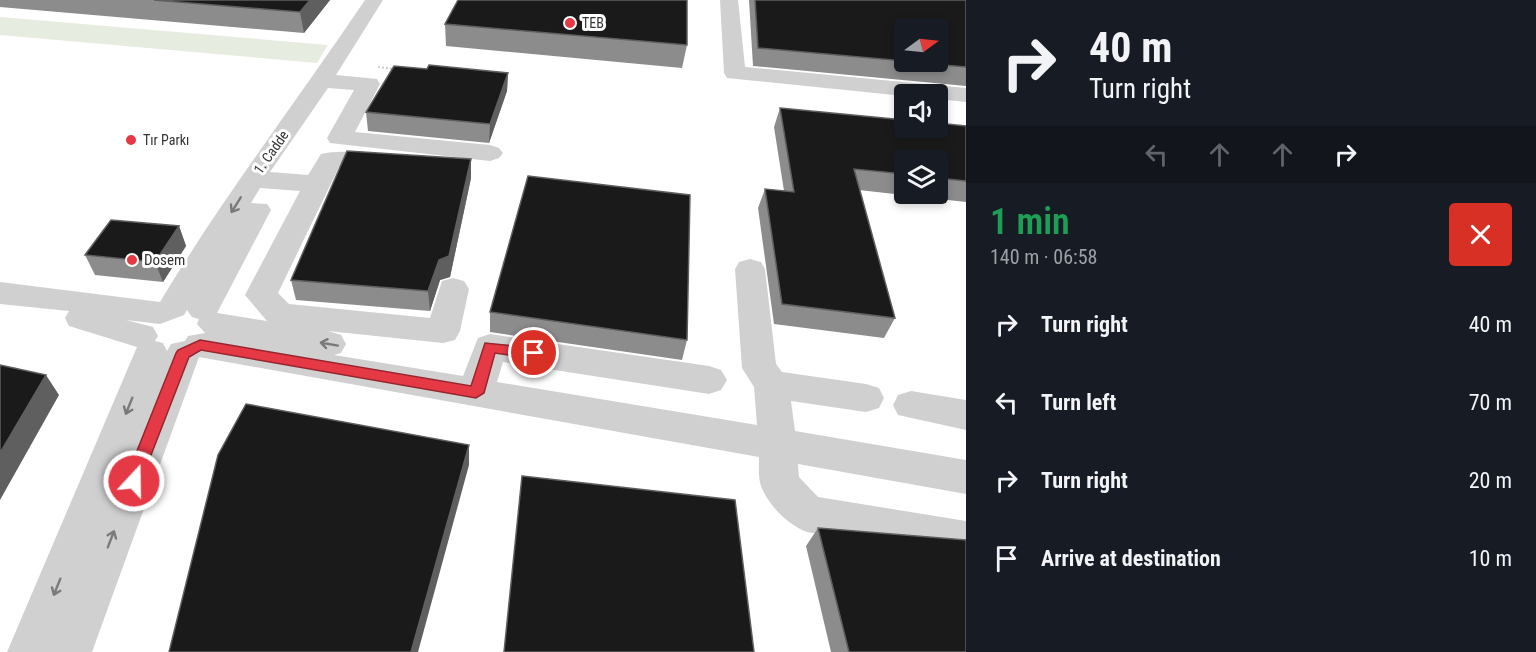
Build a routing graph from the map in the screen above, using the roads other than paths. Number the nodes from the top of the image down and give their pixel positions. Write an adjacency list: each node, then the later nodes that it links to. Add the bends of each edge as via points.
1 (374, 0): 4 (street, 1. Cadde)
2 (388, 0): 4 (street, 1. Cadde)
3 (729, 0): 5 (street, via 735,73)
4 (329, 81): 6 (street, via 369,84 339,138); 8 (street, 1. Cadde)
5 (966, 96)
6 (490, 153)
7 (379, 163): 9 (street, via 330,159)
8 (267, 173): 9 (street); 14 (street, 1. Cadde)
9 (320, 178): 11 (street, via 261,295 280,315 443,331)
10 (750, 269): 17 (street, via 759,368)
11 (453, 288)
12 (0, 293): 14 (street, via 40,296)
13 (0, 300): 14 (street, via 77,317)
14 (178, 330): 16 (street); 25 (street, one-way to 25); 26 (street, one-way to 14)
15 (709, 380): 16 (street, via 490,347)
16 (480, 382): 21 (street)
17 (772, 384): 18 (street); 21 (street)
18 (866, 398)
19 (911, 405): 20 (street)
20 (966, 415)
21 (775, 433): 22 (street); 23 (street); 24 (street, via 780,484 807,514)
22 (966, 456)
23 (966, 477)
24 (966, 540)
25 (31, 652)
26 (68, 652)

